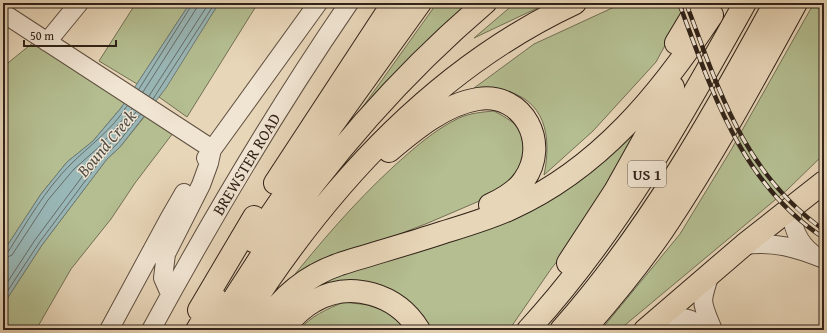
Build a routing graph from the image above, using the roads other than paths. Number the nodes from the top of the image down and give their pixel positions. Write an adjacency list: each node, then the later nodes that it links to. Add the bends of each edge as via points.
1 (79, 3): 13 (street)
2 (318, 3): 14 (street)
3 (349, 3): 23 (street, BREWSTER ROAD, via 259,142)
4 (392, 3): 27 (highway, via 225,263)
5 (420, 3): 28 (highway, via 299,174)
6 (485, 3): 29 (highway, via 420,62 352,135 273,238)
7 (575, 3): 17 (highway, via 496,47 435,92 385,138)
8 (745, 3): 35 (highway, US 1, via 659,154 623,211 568,284)
9 (775, 3): 36 (highway, via 661,201 609,273)
10 (796, 3): 37 (highway, via 687,193 636,267)
11 (710, 7): 19 (highway, via 668,77 626,126 586,163 528,200 490,218); 34 (highway, via 623,177)
12 (3, 13): 13 (street)
13 (47, 42): 14 (street)
14 (212, 149): 23 (street, via 210,163 201,185 166,254 163,278); 25 (street, via 169,219)
15 (824, 165): 18 (highway)
16 (824, 182): 18 (highway)
17 (324, 206): 19 (highway, via 399,143 423,125 452,109 469,101 492,99 507,104 520,113 532,131 535,145 531,167 519,186 498,201); 30 (highway, via 284,258)
18 (791, 207): 20 (highway); 21 (street, via 793,225 799,240)
19 (409, 243): 31 (highway, via 340,264 312,276 284,298)
20 (744, 245): 21 (street, via 780,244); 22 (highway)
21 (820, 258)
22 (710, 274): 24 (highway); 39 (street, via 703,295 703,308)
23 (170, 294): 26 (street, BREWSTER ROAD)
24 (647, 328): 38 (street, via 675,318 685,318 691,320)
25 (109, 330)
26 (151, 330)
27 (188, 330)
28 (197, 330)
29 (215, 330)
30 (236, 330)
31 (260, 330)
32 (282, 330): 33 (highway, via 313,301 330,294 357,291 375,294 393,303)
33 (419, 330)
34 (523, 330)
35 (528, 330)
36 (561, 330)
37 (584, 330)
38 (699, 330)
39 (713, 330)

